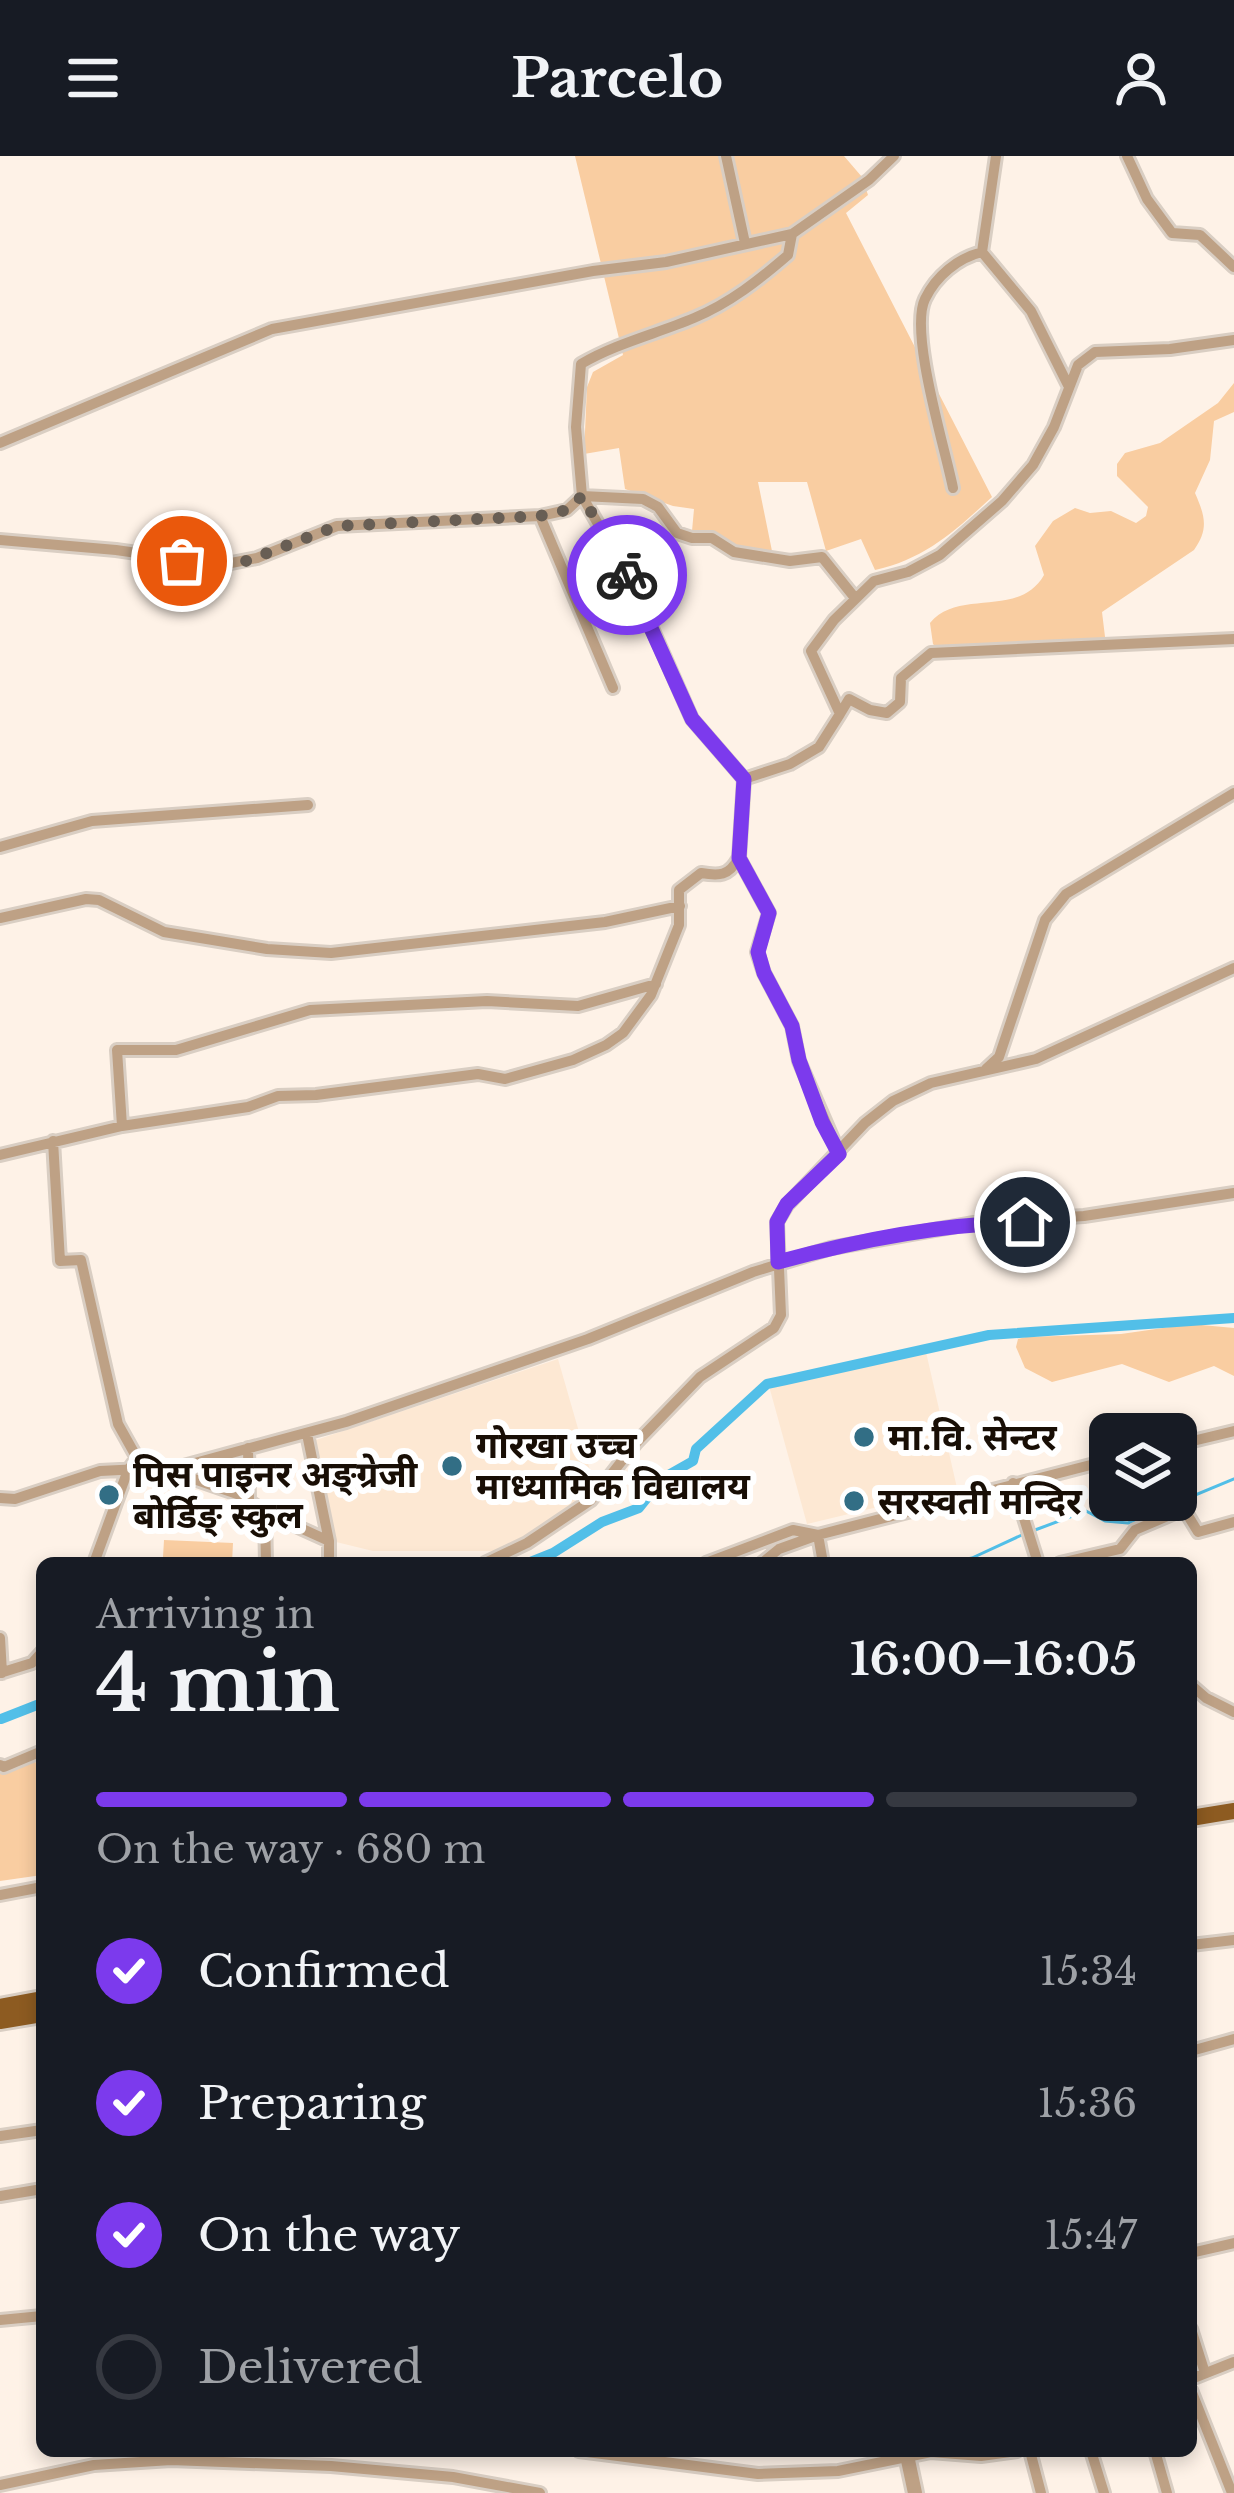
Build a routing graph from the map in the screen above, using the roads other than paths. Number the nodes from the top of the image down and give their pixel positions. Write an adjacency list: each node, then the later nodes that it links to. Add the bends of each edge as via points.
1 (725, 156): 6 (street)
2 (894, 156): 5 (street)
3 (995, 156): 7 (street)
4 (1127, 156): 8 (street, via 1172,233 1200,236)
5 (791, 234): 6 (street); 13 (street, via 788,255 734,298 581,364)
6 (745, 242): 11 (street, via 272,329)
7 (982, 252): 10 (street, via 1031,311); 12 (street, via 958,258 924,301 920,338)
8 (1234, 267)
9 (1234, 340): 10 (street, via 1095,352)
10 (1068, 385): 16 (street, via 1033,465 1002,501 940,555 874,580)
11 (0, 442)
12 (952, 488)
13 (582, 496): 14 (street, via 567,510); 16 (street, via 643,500 677,532 734,552 822,557); 20 (street, via 692,719)
14 (539, 516): 15 (street, via 337,526 221,565); 18 (street)
15 (0, 540)
16 (855, 598): 19 (street, via 811,651)
17 (1234, 639): 19 (street, via 931,653 901,678 900,702 887,713 849,699)
18 (613, 688)
19 (841, 714): 20 (street, via 819,747)
20 (744, 779): 24 (street)
21 (1234, 793): 29 (street, via 1066,894 1045,920 999,1058)
22 (308, 805): 23 (street, via 92,821)
23 (0, 847)
24 (739, 858): 25 (street, via 718,876 687,881); 33 (street, via 769,913 758,952 764,973)
25 (680, 906): 26 (street, via 331,953 164,932 99,900); 28 (street)
26 (0, 919)
27 (1234, 968): 29 (street, via 1036,1059)
28 (656, 984): 30 (street, via 623,1033 546,1069 278,1096); 30 (street, via 578,1006 487,1001 310,1010 176,1049 118,1050)
29 (983, 1072): 33 (street, via 893,1101)
30 (122, 1126): 31 (street)
31 (52, 1141): 32 (street); 42 (street, via 60,1261 81,1261 118,1424 137,1458)
32 (0, 1154)
33 (839, 1154): 35 (street, via 787,1204 777,1222)
34 (1234, 1192): 35 (street, via 1084,1216 974,1223)
35 (778, 1262): 37 (street, via 588,1339); 53 (street, via 781,1315 774,1328 700,1377 591,1500)
36 (1234, 1431): 38 (street)
37 (307, 1434): 39 (street); 49 (street)
38 (1197, 1440)
39 (248, 1448): 41 (street); 45 (street)
40 (1089, 1465): 43 (street)
41 (180, 1467): 42 (street); 45 (street)
42 (128, 1470): 44 (street); 50 (street)
43 (1013, 1483): 48 (street); 57 (street)
44 (0, 1498)
45 (249, 1500): 46 (street)
46 (265, 1512): 49 (street); 51 (street)
47 (1234, 1522): 58 (street, via 1198,1532 1184,1509 1135,1530)
48 (818, 1535): 54 (street, via 794,1530); 55 (street); 56 (street)
49 (329, 1541): 52 (street)
50 (96, 1557)
51 (266, 1557)
52 (329, 1557)
53 (498, 1557)
54 (722, 1557)
55 (769, 1557)
56 (822, 1557)
57 (1036, 1557)
58 (1106, 1557)
59 (0, 1638): 61 (street)
60 (36, 1659): 61 (street)
61 (1, 1673)
62 (1197, 1690): 63 (street)
63 (1234, 1712)
64 (36, 1753): 65 (street)
65 (2, 1766)
66 (1234, 1811): 67 (main road)
67 (1197, 1817)
68 (36, 1888): 69 (street)
69 (0, 1895)
70 (1234, 1940): 71 (street)
71 (1197, 1944)
72 (36, 2000): 73 (main road)
73 (0, 2007)
74 (36, 2015): 75 (main road)
75 (0, 2021)
76 (1234, 2038): 77 (street)
77 (1197, 2049)
78 (36, 2131): 79 (street)
79 (0, 2136)
80 (36, 2190): 81 (street)
81 (0, 2196)
82 (1234, 2243): 83 (street)
83 (1197, 2252)
84 (36, 2317): 85 (street)
85 (0, 2320)
86 (1197, 2348): 88 (street)
87 (1234, 2362): 88 (street)
88 (1205, 2373): 89 (street)
89 (1197, 2376)
90 (1197, 2405): 103 (street)
91 (611, 2457): 92 (street, via 758,2474 838,2471)
92 (898, 2457)
93 (907, 2457): 99 (street)
94 (1032, 2457): 100 (street)
95 (1092, 2457): 101 (street)
96 (1157, 2457): 102 (street)
97 (0, 2485): 98 (street, via 94,2465 171,2460 453,2476)
98 (540, 2493)
99 (915, 2493)
100 (1041, 2493)
101 (1104, 2493)
102 (1166, 2493)
103 (1232, 2493)

